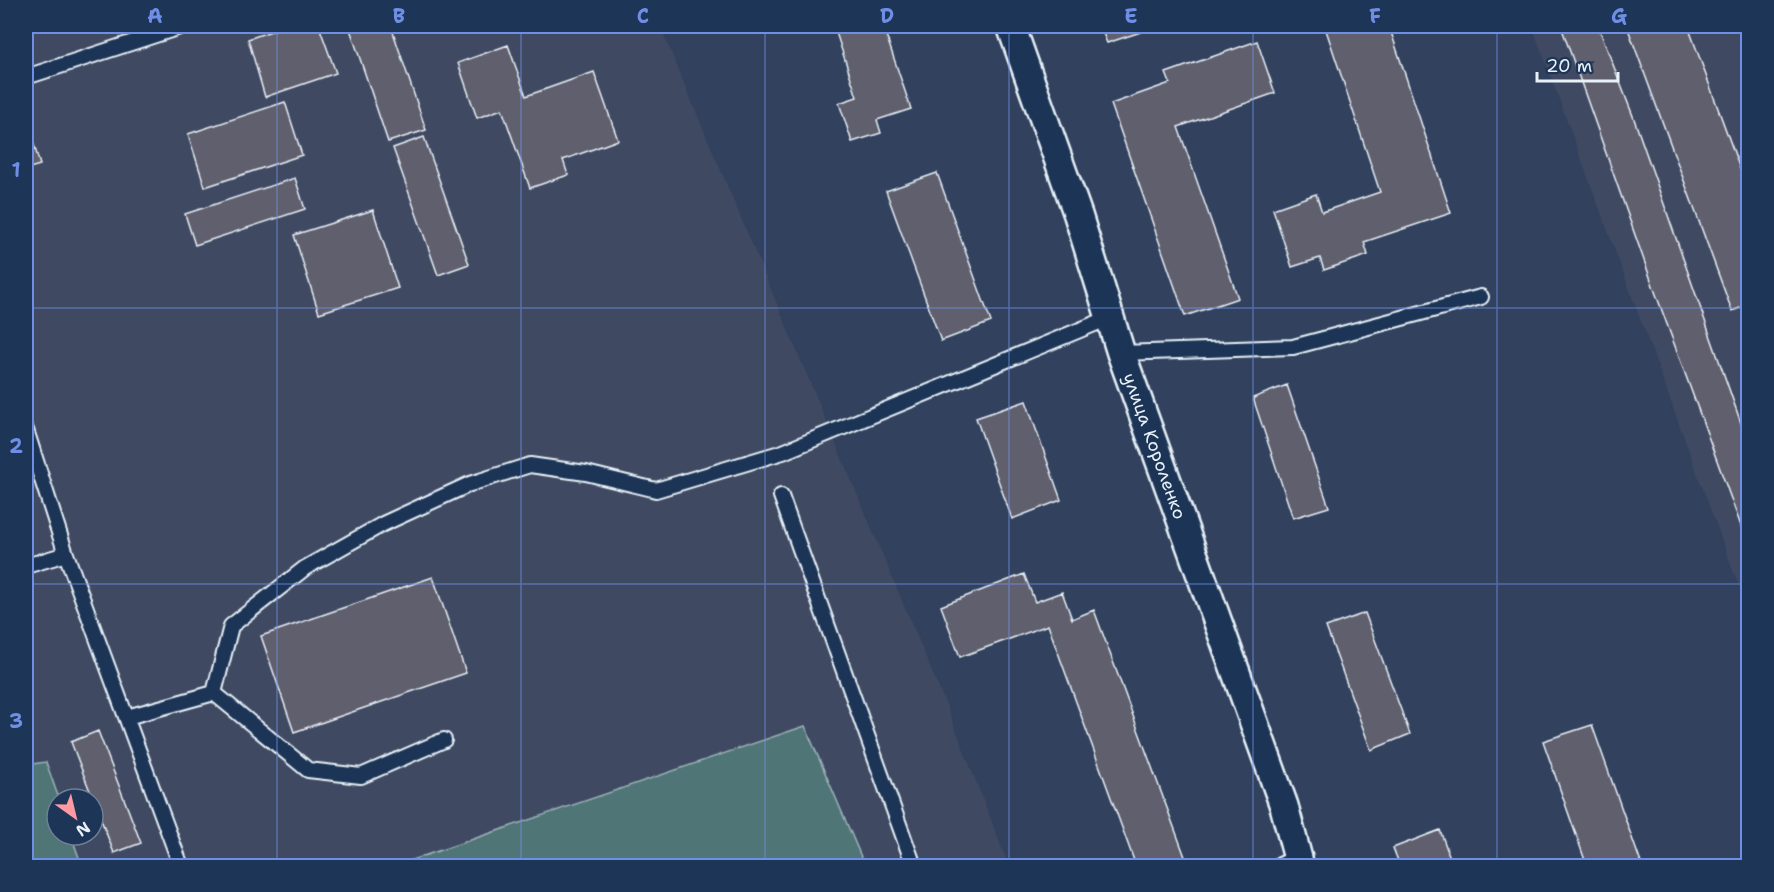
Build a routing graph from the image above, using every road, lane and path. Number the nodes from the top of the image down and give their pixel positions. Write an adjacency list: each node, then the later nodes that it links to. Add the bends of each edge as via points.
1 (183, 26): 3 (lane)
2 (1011, 26): 5 (street, улица Короленко, via 1078,215)
3 (26, 77)
4 (1481, 297): 6 (lane, via 1293,347)
5 (1109, 318): 6 (street, улица Короленко); 11 (lane, via 783,452 656,490 586,473 530,465 470,484 383,524 305,568 231,626)
6 (1121, 353): 14 (street, улица Короленко, via 1280,795)
7 (26, 430): 9 (lane)
8 (781, 496): 16 (lane)
9 (66, 554): 10 (lane); 12 (lane)
10 (26, 566)
11 (214, 693): 12 (lane); 13 (lane, via 308,770 361,776)
12 (127, 717): 15 (lane)
13 (444, 740)
14 (1292, 863)
15 (181, 867)
16 (914, 867)

